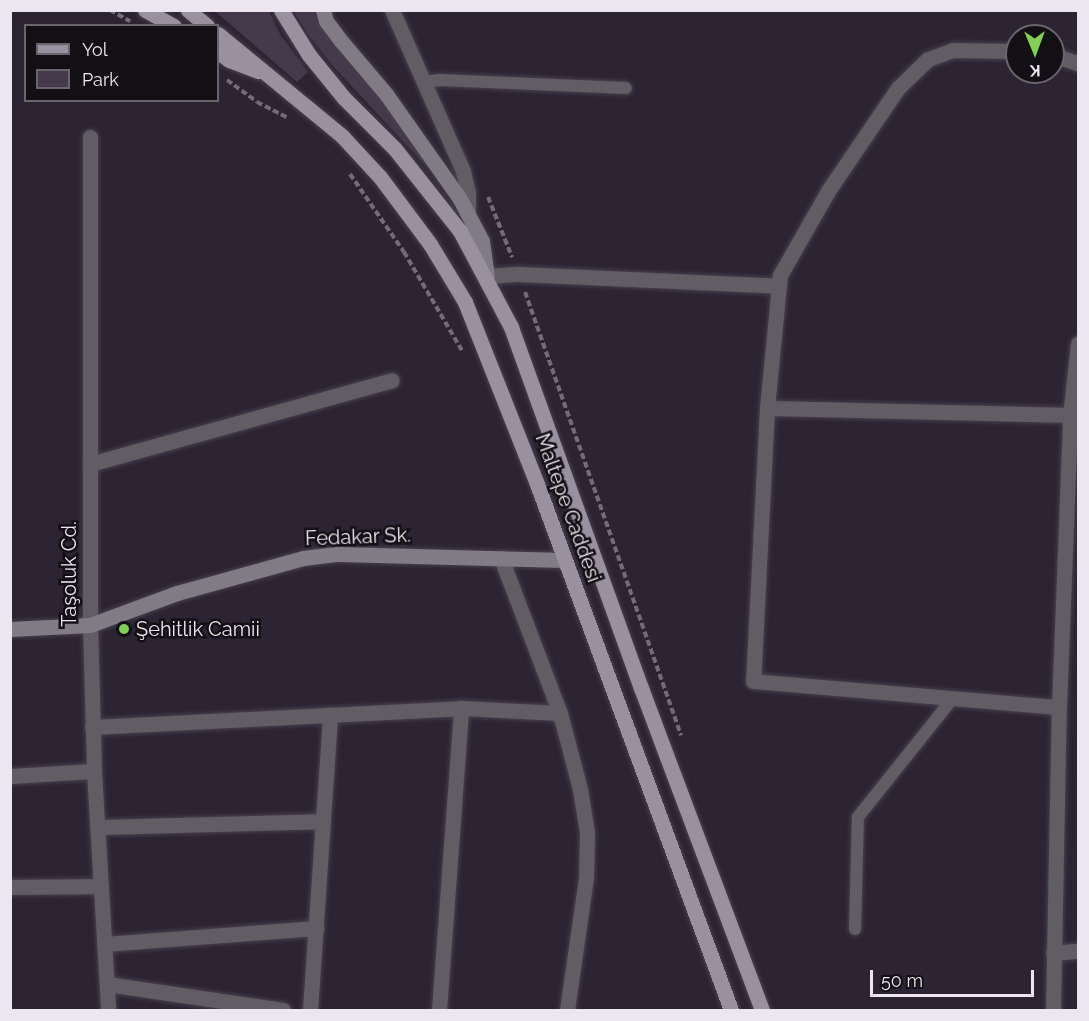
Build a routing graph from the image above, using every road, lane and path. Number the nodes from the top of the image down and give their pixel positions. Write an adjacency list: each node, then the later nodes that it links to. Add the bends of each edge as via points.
1 (110, 10): 7 (path)
2 (145, 10): 8 (main road)
3 (188, 10): 9 (main road)
4 (280, 10): 23 (main road, Maltepe Caddesi, via 309,55 344,98 395,149 460,231)
5 (323, 10): 21 (main road, via 326,21 386,94)
6 (392, 10): 15 (street)
7 (134, 24)
8 (170, 24)
9 (205, 24)
10 (219, 35): 13 (main road, Maltepe Caddesi)
11 (1005, 51): 24 (street, via 953,50 928,59 898,88 828,191 780,275)
12 (219, 53): 13 (main road)
13 (271, 76): 32 (main road, Maltepe Caddesi, via 342,136 380,177 430,244 465,302)
14 (226, 79): 17 (path, via 257,102)
15 (424, 82): 16 (lane); 21 (street, via 463,171)
16 (626, 88)
17 (291, 118)
18 (90, 137): 30 (street, Taşoluk Cd.)
19 (344, 165): 26 (path, via 404,252)
20 (484, 188): 22 (path)
21 (468, 215): 23 (main road, via 482,241)
22 (519, 274): 23 (street); 24 (street); 41 (path)
23 (487, 276): 61 (main road, Maltepe Caddesi, via 511,327)
24 (779, 286): 28 (street)
25 (1078, 343): 29 (street)
26 (468, 362)
27 (392, 380): 30 (street)
28 (767, 408): 29 (street); 35 (street, via 753,681)
29 (1074, 416): 36 (street)
30 (90, 464): 33 (street, Taşoluk Cd.)
31 (501, 558): 32 (main road, Fedakar Sk.); 33 (main road, Fedakar Sk., via 338,554 303,558 177,592); 38 (street)
32 (565, 560): 60 (main road, Maltepe Caddesi)
33 (90, 625): 34 (main road, Fedakar Sk.); 40 (street, Taşoluk Cd.)
34 (10, 629)
35 (952, 698): 36 (street); 49 (lane, via 858,817)
36 (1059, 707): 52 (street)
37 (461, 708): 38 (street); 39 (street); 58 (street)
38 (560, 713): 59 (street, via 587,832 586,878)
39 (330, 715): 40 (street); 44 (street)
40 (92, 727): 42 (street, Taşoluk Cd.)
41 (683, 743)
42 (94, 771): 43 (street); 45 (street, Taşoluk Cd.)
43 (10, 776)
44 (323, 821): 45 (street); 48 (street)
45 (98, 827): 46 (street, Taşoluk Cd.)
46 (101, 886): 47 (street); 50 (street, Taşoluk Cd.)
47 (10, 887)
48 (316, 928): 50 (street); 57 (street)
49 (855, 929)
50 (104, 944): 53 (street, Taşoluk Cd.)
51 (1078, 951): 52 (street)
52 (1053, 952): 62 (street)
53 (107, 984): 54 (street); 55 (street, Taşoluk Cd.)
54 (251, 1008): 56 (street)
55 (108, 1011)
56 (283, 1011)
57 (310, 1011)
58 (439, 1011)
59 (567, 1011)
60 (731, 1011)
61 (762, 1011)
62 (1053, 1011)

